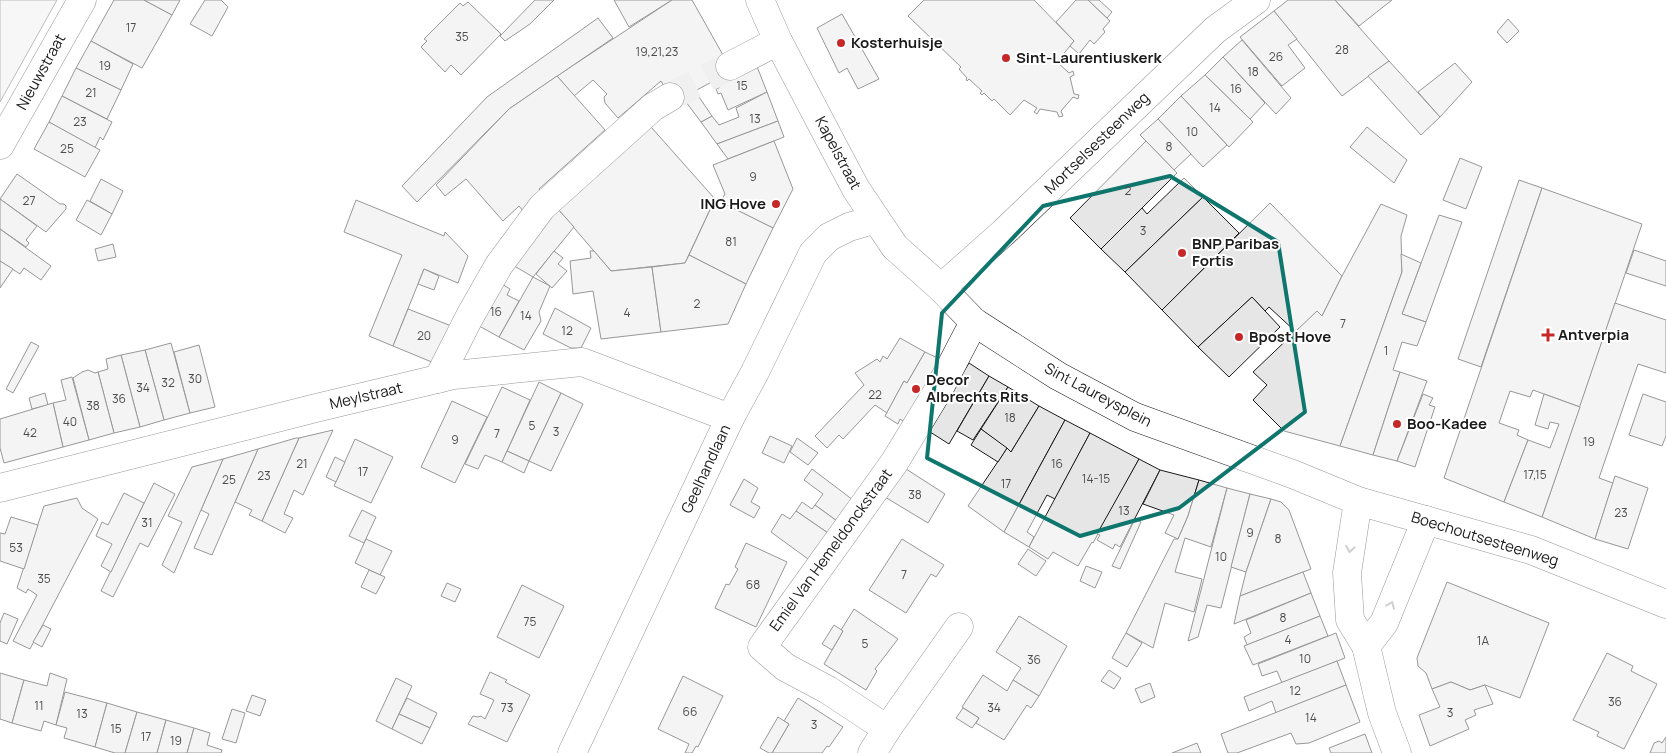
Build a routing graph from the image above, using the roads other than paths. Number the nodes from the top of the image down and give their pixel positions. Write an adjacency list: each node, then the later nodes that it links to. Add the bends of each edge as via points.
1 (82, 0): 7 (street, Nieuwstraat)
2 (760, 0): 4 (street, Kapelstraat)
3 (1256, 0): 9 (street, Mortselsesteenweg, via 1216,30)
4 (778, 42): 5 (street); 8 (street, Kapelstraat, via 856,189)
5 (730, 66)
6 (670, 97): 11 (street, via 653,107 542,207 500,265)
7 (0, 145)
8 (876, 219): 9 (street, Kapelstraat, via 895,247); 12 (street, Geelhandlaan, via 829,237 813,253)
9 (941, 288): 10 (street, Sint Laureysplein)
10 (974, 322): 14 (street, Sint Laureysplein, via 1058,376 1135,417); 19 (street, Emiel Van Hemeldonckstraat, via 939,389 894,463 762,647 785,667 828,690)
11 (438, 379): 12 (street, Meylstraat, via 582,362); 13 (street, Meylstraat)
12 (730, 418): 20 (street, Geelhandlaan)
13 (0, 488)
14 (1358, 501): 15 (street, Boechoutsesteenweg); 18 (street, one-way to 18, via 1347,573 1350,620)
15 (1426, 520): 16 (street, Boechoutsesteenweg, via 1530,550); 18 (street, one-way to 15, via 1384,623)
16 (1666, 604)
17 (959, 626): 19 (street)
18 (1366, 646): 22 (street, via 1382,713)
19 (887, 729): 21 (street)
20 (572, 753)
21 (872, 753)
22 (1397, 753)

